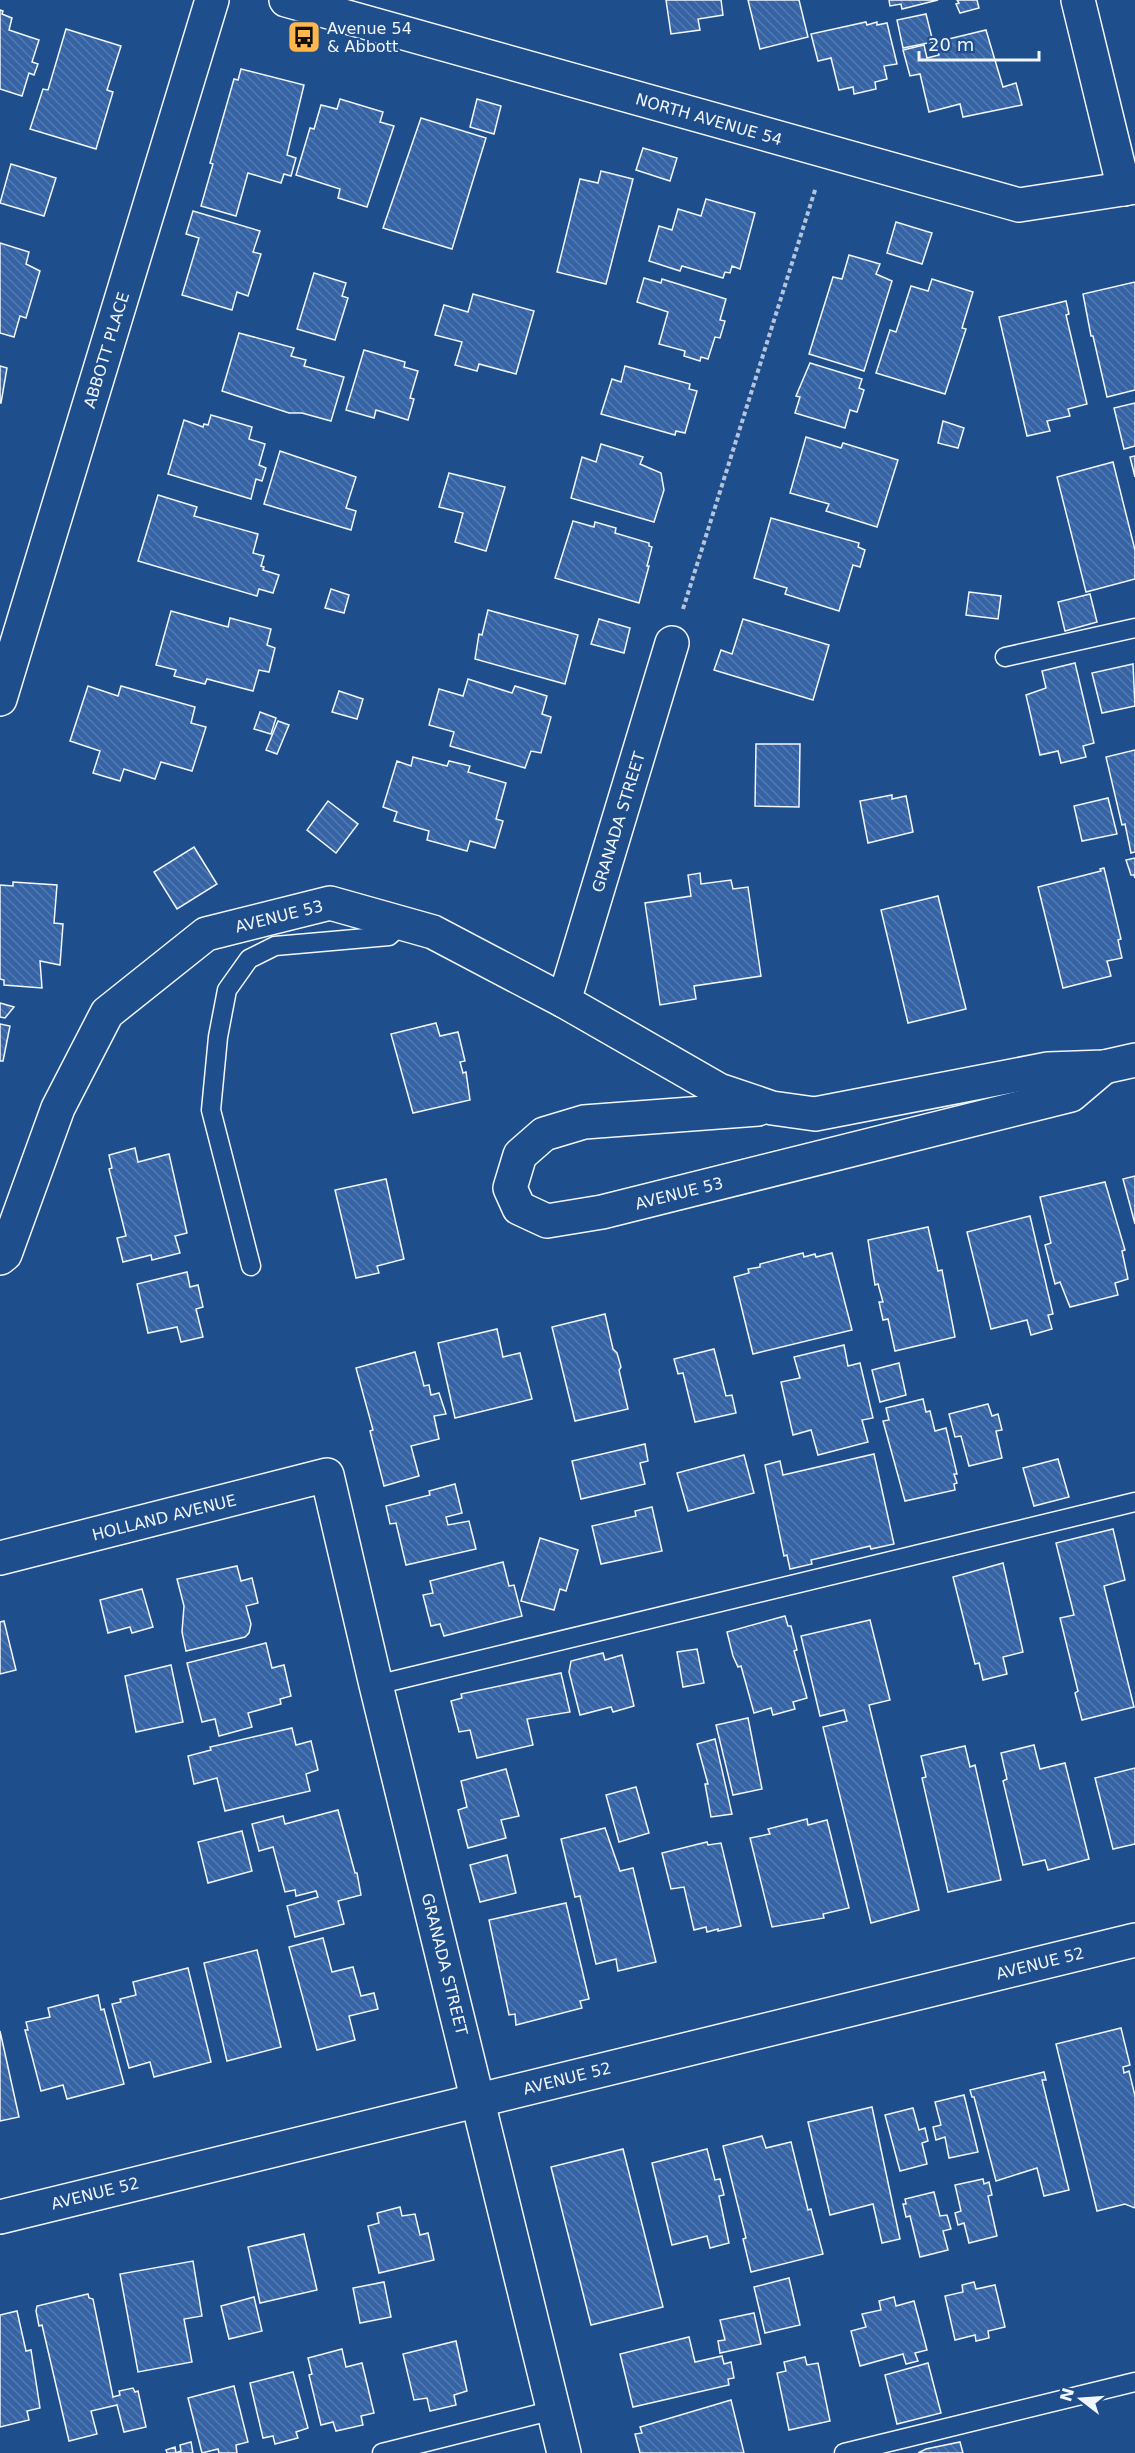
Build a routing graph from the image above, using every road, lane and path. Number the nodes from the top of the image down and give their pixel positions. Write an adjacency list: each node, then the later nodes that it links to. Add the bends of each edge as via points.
1 (212, 0): 9 (street, ABBOTT PLACE)
2 (286, 0): 4 (street, NORTH AVENUE 54)
3 (1078, 0): 5 (street)
4 (827, 152): 5 (street, NORTH AVENUE 54, via 1018,205); 7 (path)
5 (1129, 188)
6 (1135, 628): 8 (lane)
7 (672, 643): 11 (street, GRANADA STREET)
8 (1005, 657)
9 (0, 699)
10 (402, 924): 11 (street, AVENUE 53, via 433,932); 14 (street, AVENUE 53, via 330,903 206,934 106,1013 58,1108 5,1254); 15 (lane, via 389,936 275,946 249,958 227,990 211,1110)
11 (564, 1001): 13 (street, AVENUE 53, via 719,1090)
12 (1120, 1063): 13 (street, AVENUE 53, via 1048,1069 815,1114); 13 (street, AVENUE 53, via 1071,1095 602,1212 547,1221 519,1208 510,1188 520,1155 544,1134 584,1122)
13 (772, 1108)
14 (0, 1258)
15 (251, 1266)
16 (327, 1475): 18 (street, HOLLAND AVENUE); 19 (street, GRANADA STREET)
17 (1135, 1502): 19 (lane)
18 (0, 1558)
19 (376, 1685): 21 (street, GRANADA STREET)
20 (1135, 1940): 21 (street, AVENUE 52)
21 (478, 2099): 22 (street, AVENUE 52); 24 (street, GRANADA STREET)
22 (0, 2217)
23 (1135, 2382): 27 (lane)
24 (554, 2410): 25 (lane); 26 (street, GRANADA STREET)
25 (382, 2453)
26 (564, 2453)
27 (844, 2453)

